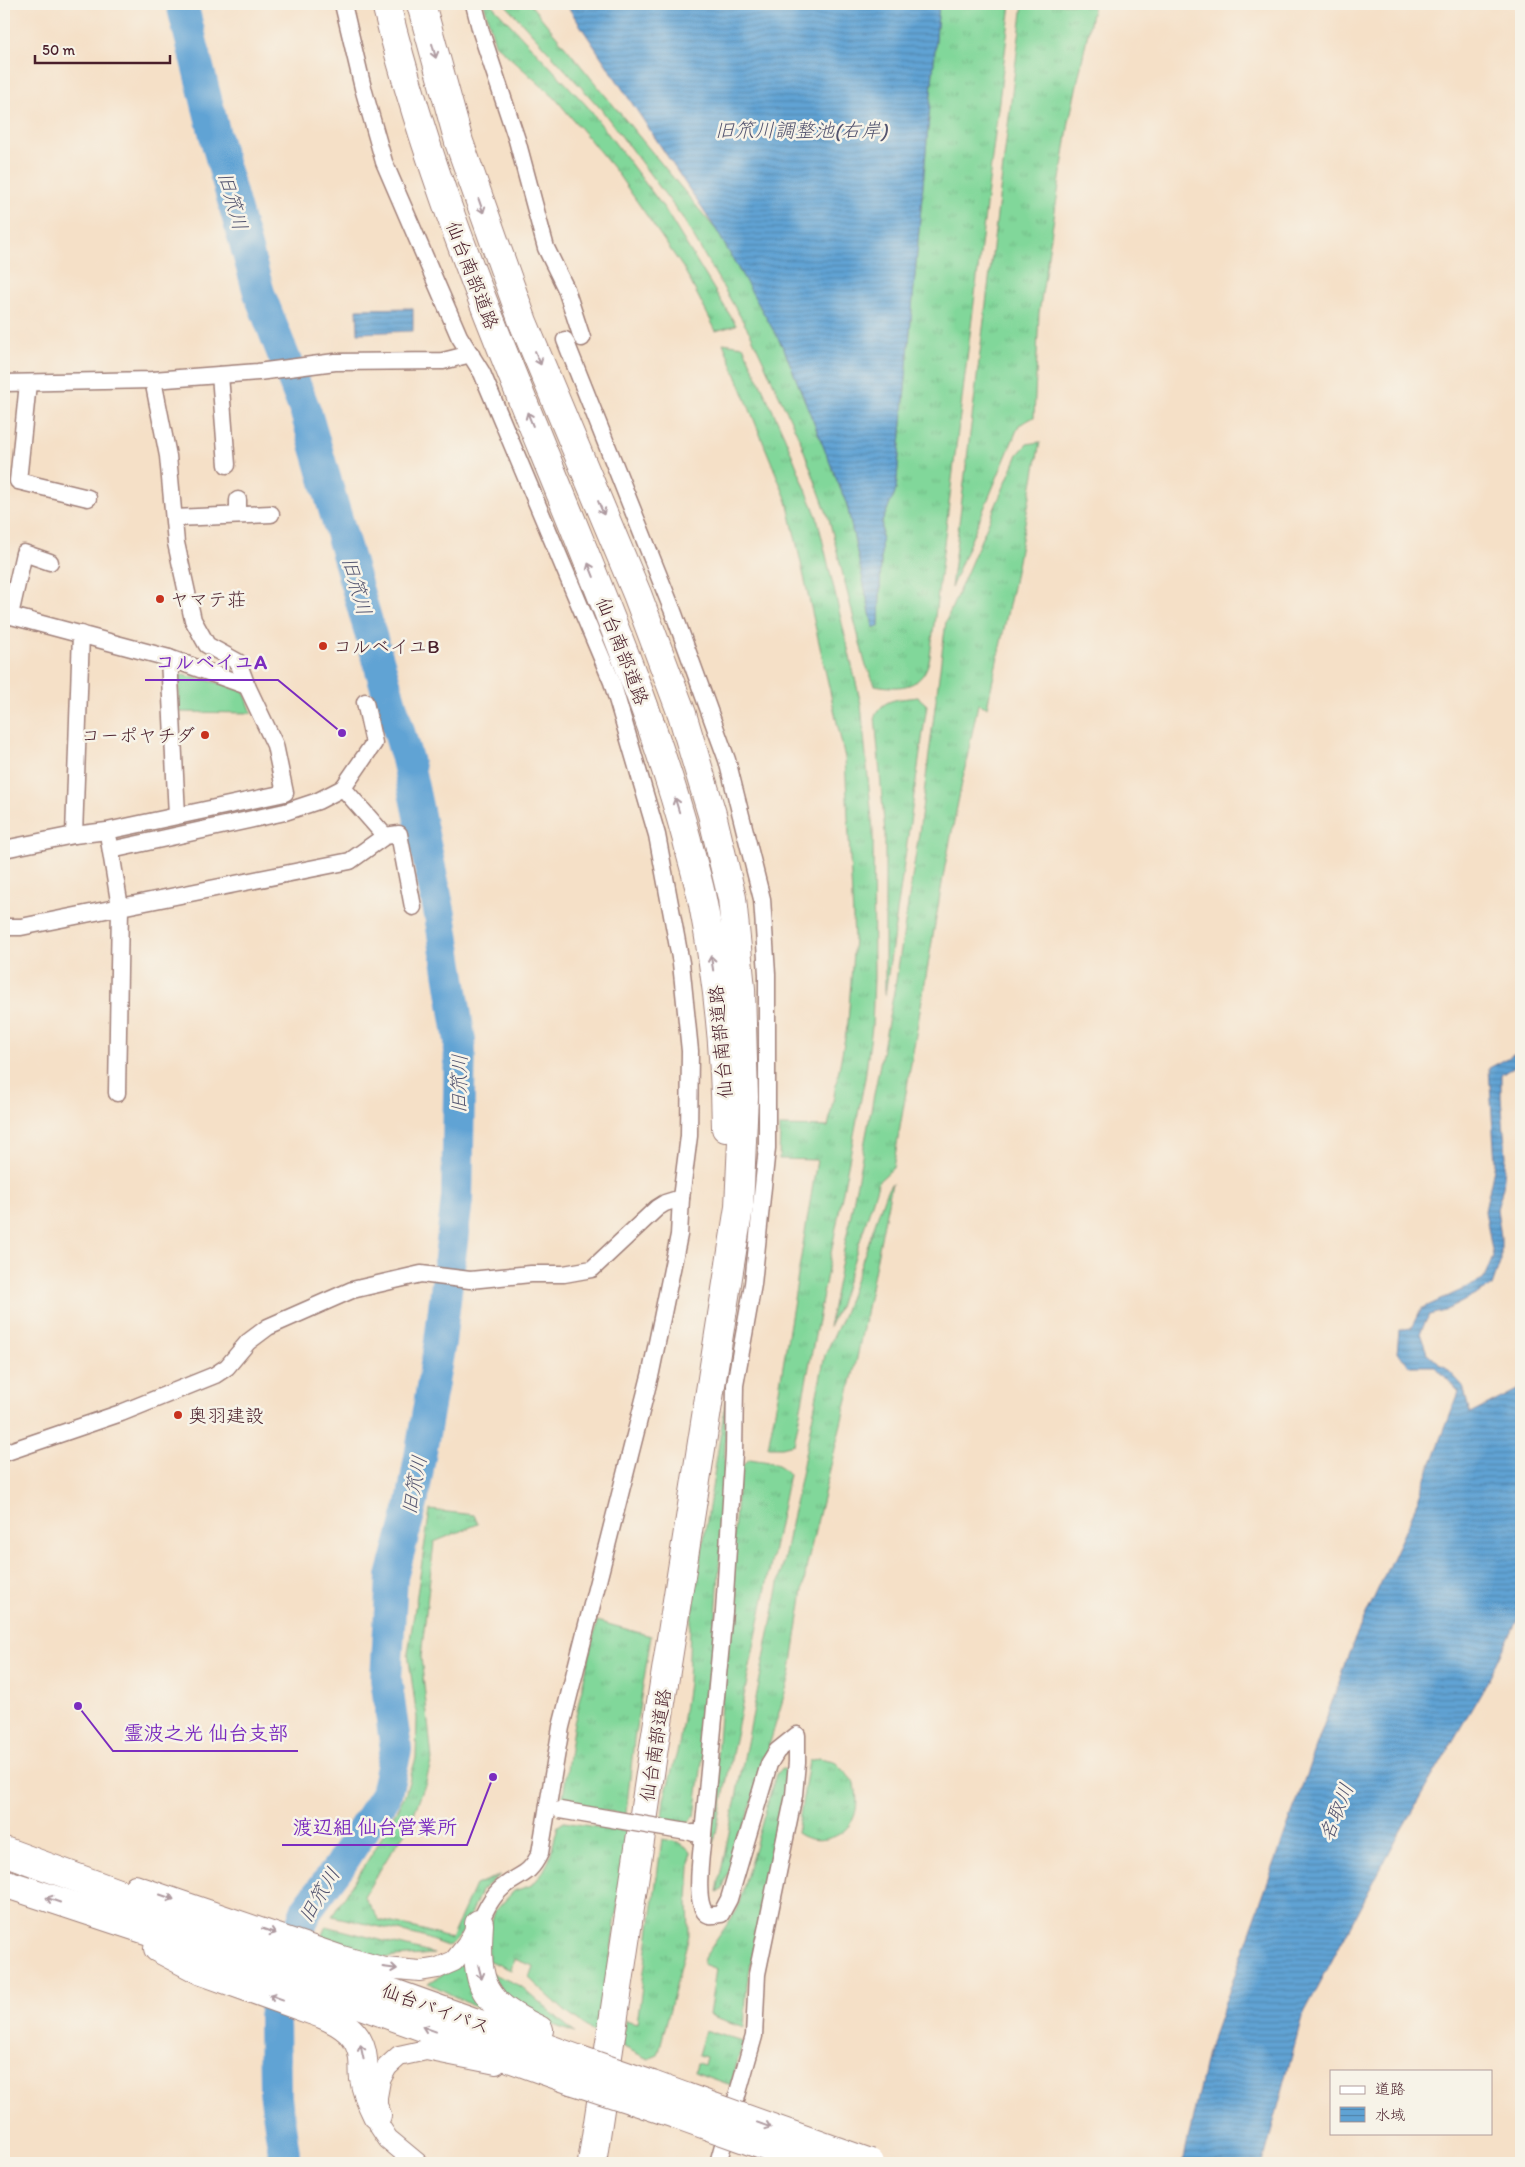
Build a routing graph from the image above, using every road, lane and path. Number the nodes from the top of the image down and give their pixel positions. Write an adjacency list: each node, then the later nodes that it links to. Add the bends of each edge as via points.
1 (343, 4): 7 (street, via 384,162 459,336)
2 (386, 4): 34 (highway, 仙台南部道路, one-way to 2, via 726,1203 726,1098 716,988 703,902 658,744 456,233 428,152)
3 (421, 4): 34 (highway, 仙台南部道路, one-way to 34, via 459,142 522,322 637,594 682,714 712,814 732,898 741,989 744,1097 739,1207)
4 (474, 4): 5 (street, via 517,140 546,248 566,289)
5 (582, 338)
6 (565, 340): 37 (street, via 674,614 727,760 762,900 768,974 767,1148 753,1284 735,1385 725,1602)
7 (471, 354): 8 (street, via 443,361 325,363); 33 (street, via 482,373 612,682 657,835 681,962 690,1051 689,1136)
8 (220, 375): 9 (street); 12 (street)
9 (153, 380): 11 (street); 15 (street, via 168,456)
10 (4, 383): 11 (street)
11 (28, 383): 13 (street, via 18,481)
12 (227, 465)
13 (88, 498)
14 (271, 514): 15 (street, via 238,507)
15 (174, 518): 20 (street, via 176,543 193,620 207,644 238,662)
16 (50, 562): 17 (street, via 24,553)
17 (7, 614): 18 (street)
18 (81, 634): 19 (street); 26 (street)
19 (169, 658): 20 (street); 23 (street)
20 (247, 686): 23 (street, via 275,745 285,793)
21 (365, 702): 22 (street, via 374,743)
22 (348, 793): 25 (street); 28 (street, via 285,812)
23 (177, 815): 24 (street)
24 (107, 830): 26 (street); 28 (street)
25 (382, 833): 29 (street, via 350,861); 30 (street, via 399,834)
26 (74, 835): 27 (street)
27 (4, 850)
28 (112, 854): 29 (street)
29 (120, 904): 31 (street, via 21,927); 32 (street)
30 (413, 907)
31 (4, 927)
32 (117, 1093)
33 (681, 1198): 35 (street, via 657,1208 592,1268 564,1274 470,1280 420,1274 352,1290 268,1328 248,1342 227,1367 215,1374 121,1413); 36 (street, via 679,1235 651,1372 561,1727)
34 (720, 1326): 47 (highway, 仙台南部道路)
35 (4, 1453)
36 (554, 1810): 37 (street, bridge); 40 (street, via 534,1866 492,1898)
37 (695, 1833): 48 (street, via 698,1896 703,1911 708,1915 721,1914 729,1899 769,1764 777,1751 797,1735 794,1796 757,1974 754,2036)
38 (4, 1851): 41 (highway, 仙台バイパス, one-way to 41, via 36,1862)
39 (4, 1883): 41 (highway, one-way to 39, via 99,1915)
40 (479, 1924): 42 (street, one-way to 40, via 385,1968 420,1971 454,1962); 43 (highway, one-way to 43, via 477,1958 484,1989 492,2001 512,2018 555,2037)
41 (213, 1942): 42 (highway, one-way to 41); 42 (highway, 仙台バイパス, one-way to 42)
42 (333, 1984): 43 (highway, 仙台バイパス); 45 (highway, one-way to 42, via 368,2097 361,2044 351,2030 336,2020)
43 (570, 2068): 44 (highway, 仙台バイパス, bridge); 45 (street, via 426,2050 399,2056 387,2067 380,2080)
44 (682, 2106): 49 (highway, 仙台バイパス, bridge); 50 (highway, 仙台バイパス, one-way to 50, bridge)
45 (377, 2115): 46 (street, via 388,2139)
46 (417, 2163)
47 (592, 2163)
48 (718, 2163)
49 (812, 2163)
50 (870, 2163)

